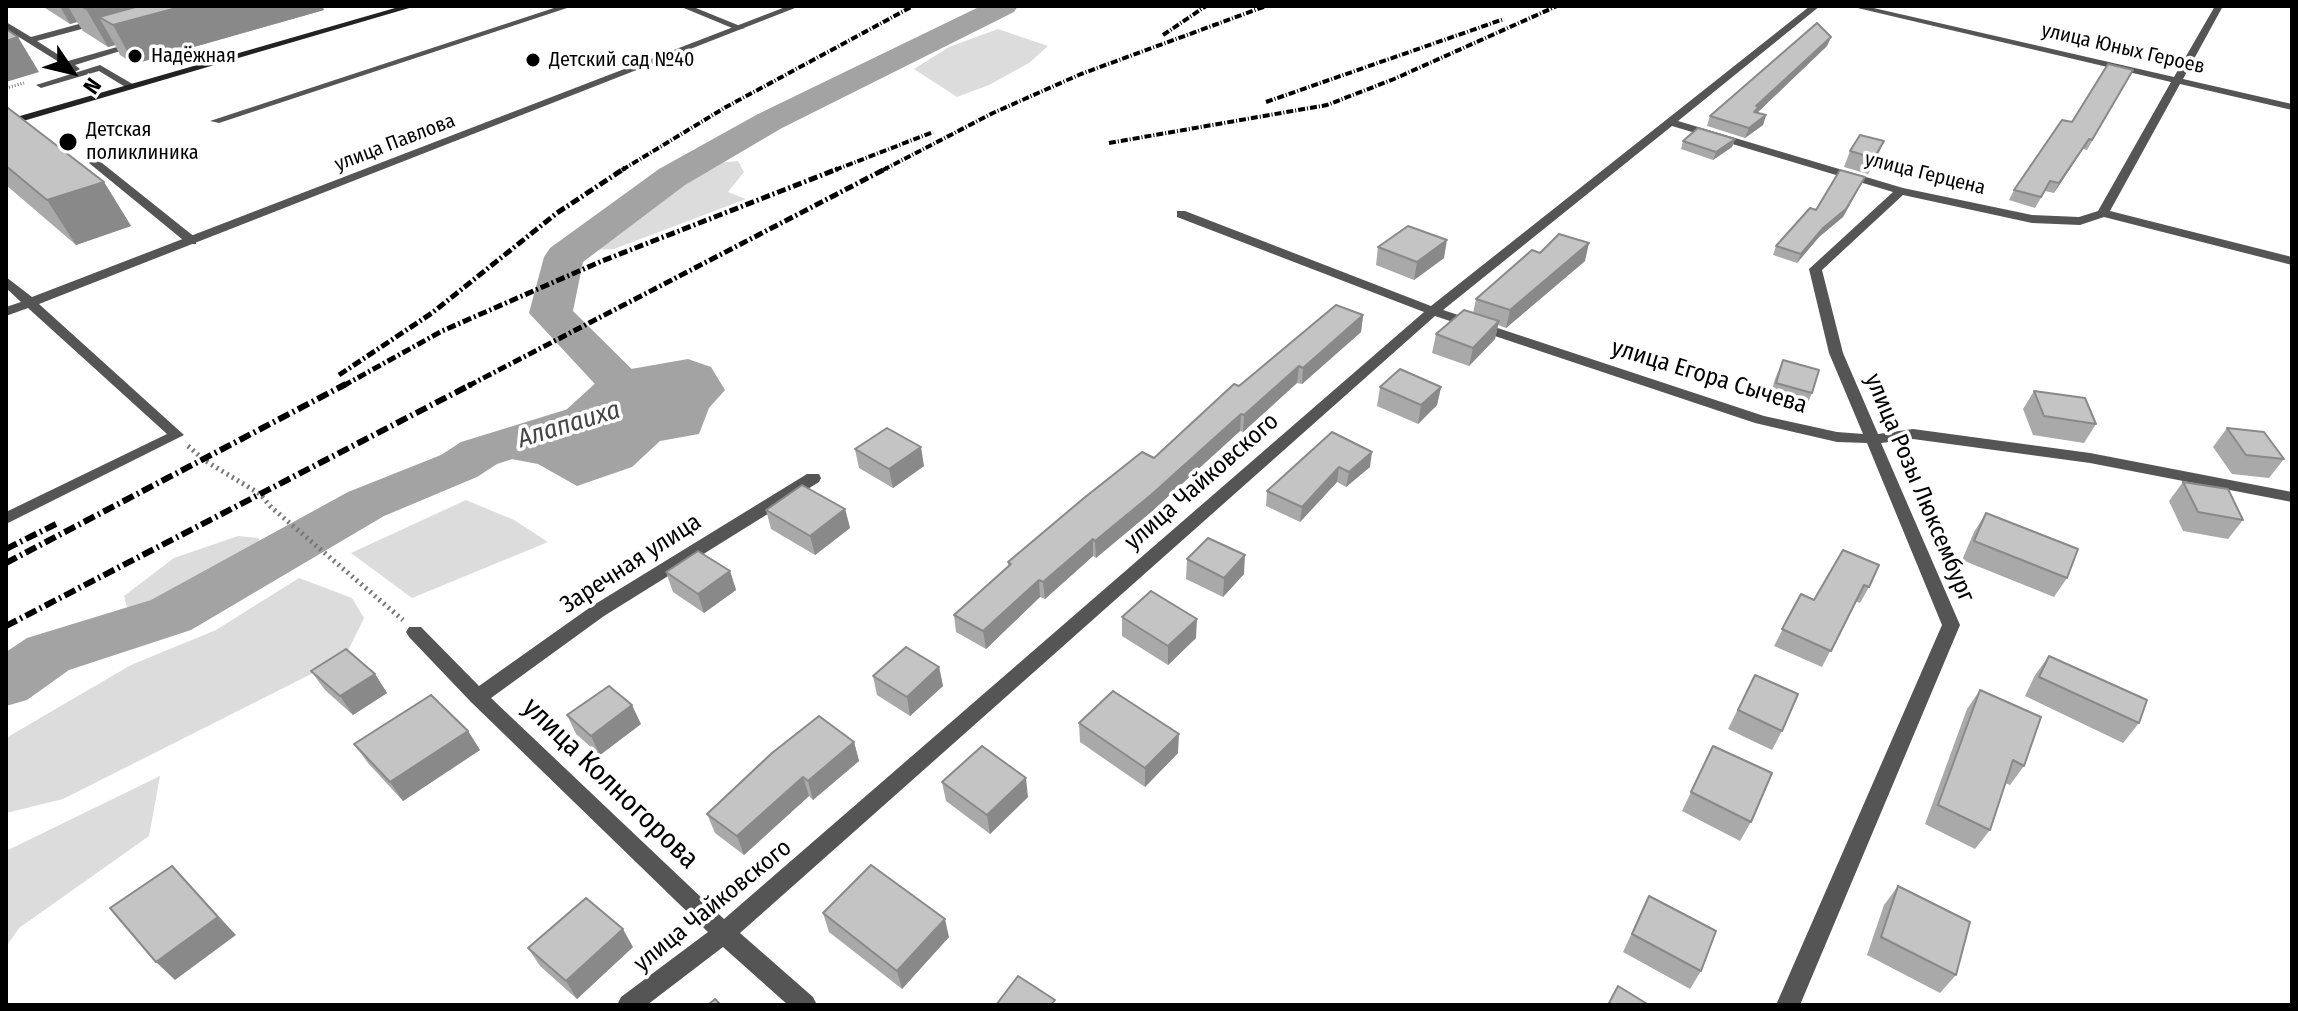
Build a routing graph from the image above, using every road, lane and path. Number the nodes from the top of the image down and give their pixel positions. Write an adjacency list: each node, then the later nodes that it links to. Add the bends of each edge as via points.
1 (412, 6): 17 (street)
2 (569, 6): 19 (street)
3 (683, 6): 10 (street)
4 (796, 6): 10 (street, улица Павлова)
5 (1816, 6): 20 (street, улица Чайковского)
6 (1853, 6): 15 (street, улица Юных Героев)
7 (2219, 6): 15 (street)
8 (115, 17): 12 (street)
9 (6, 25): 12 (street)
10 (740, 28): 26 (street, улица Павлова)
11 (157, 39): 13 (street)
12 (29, 40): 13 (street)
13 (67, 64): 14 (street)
14 (82, 73): 16 (street); 17 (street, via 100,68)
15 (2179, 81): 18 (street, улица Юных Героев); 24 (street)
16 (41, 85)
17 (131, 86): 21 (street)
18 (2292, 107)
19 (215, 121)
20 (1671, 122): 23 (street, улица Герцена); 30 (street, улица Чайковского)
21 (6, 123)
22 (93, 161): 26 (street)
23 (1901, 191): 24 (street, улица Герцена, via 2032,219 2080,221); 33 (street, улица Розы Люксембург, via 1815,269 1836,353)
24 (2103, 213): 27 (street)
25 (1181, 214): 30 (street, улица Егора Сычева)
26 (192, 241): 29 (street, улица Павлова)
27 (2292, 261)
28 (6, 281): 29 (street)
29 (29, 304): 31 (street, улица Павлова); 32 (street)
30 (1433, 311): 33 (street, улица Егора Сычева, via 1760,420); 39 (street, улица Чайковского)
31 (6, 312)
32 (177, 435): 36 (street); 37 (path, via 196,454 260,494)
33 (1872, 439): 35 (street, улица Егора Сычева, via 1913,434 2090,458); 42 (street, улица Розы Люксембург, via 1951,625)
34 (813, 478): 38 (street, Заречная улица, via 598,611)
35 (2292, 497)
36 (6, 519)
37 (415, 632): 38 (street, улица Колногорова)
38 (478, 697): 39 (street, улица Колногорова)
39 (724, 933): 40 (street, улица Чайковского); 41 (street, улица Колногорова)
40 (629, 1005)
41 (805, 1005)
42 (1788, 1005)

